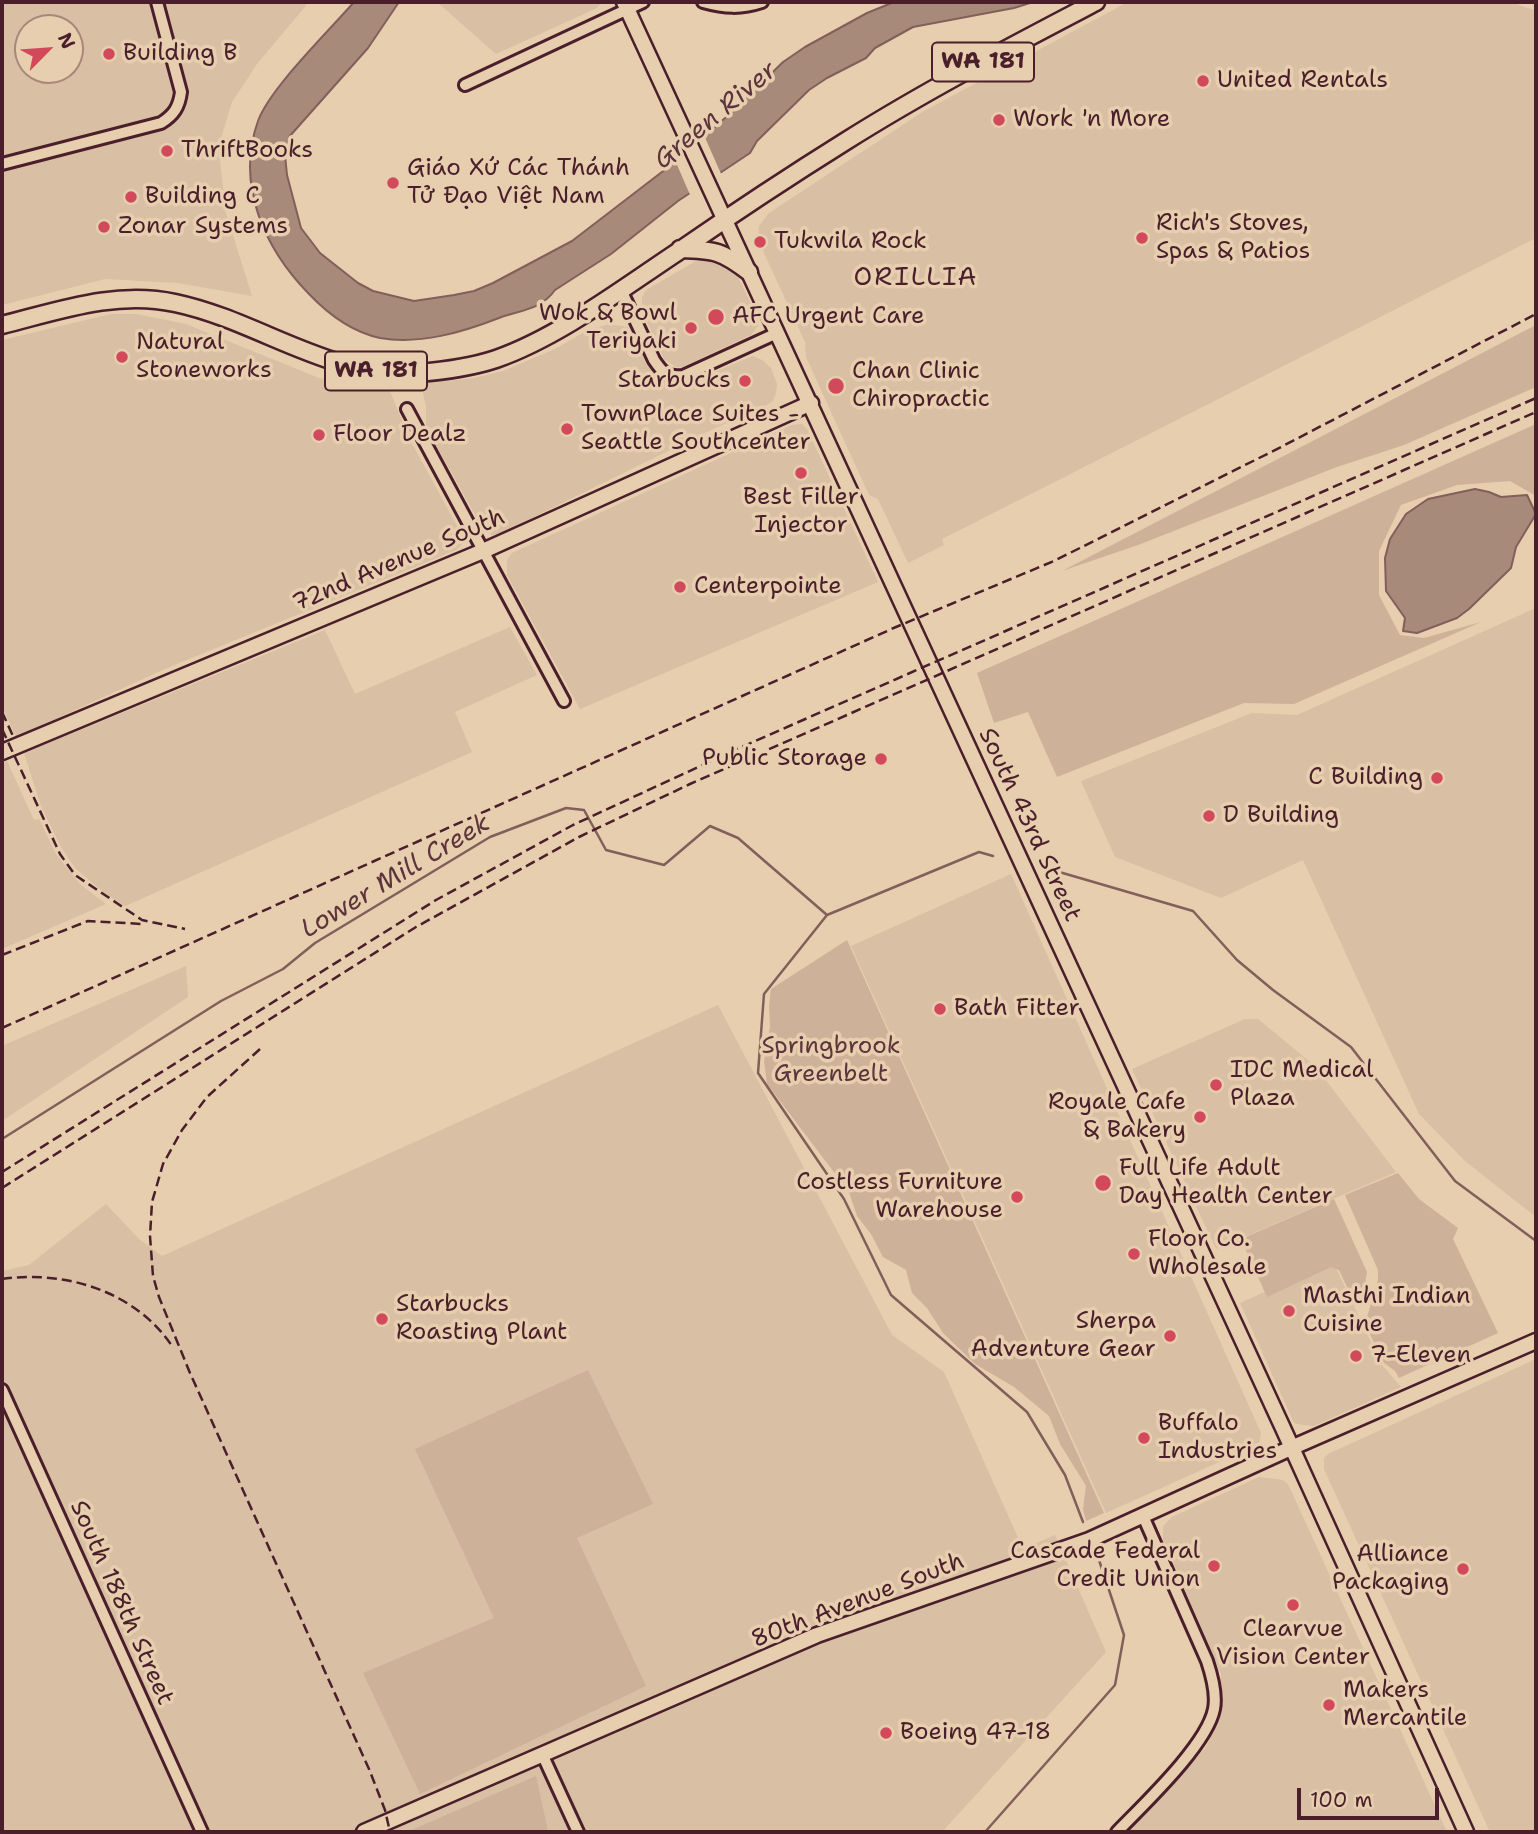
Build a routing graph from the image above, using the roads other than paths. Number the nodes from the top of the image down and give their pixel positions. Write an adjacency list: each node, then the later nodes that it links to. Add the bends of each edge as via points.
1 (158, 2): 8 (street, via 181,92 170,117)
2 (643, 2): 6 (street)
3 (703, 2): 4 (street, via 731,9)
4 (762, 2)
5 (1096, 2): 9 (main road, WA 181, via 847,140)
6 (626, 5): 7 (street); 9 (street, South 43rd Street)
7 (465, 85)
8 (2, 164)
9 (725, 221): 10 (main road, WA 181); 11 (street, South 43rd Street)
10 (680, 249): 11 (main road, via 722,253); 12 (main road, WA 181)
11 (749, 272): 14 (street, South 43rd Street)
12 (621, 290): 13 (main road, WA 181, via 496,359 418,373 343,365 173,302 115,299); 14 (street, via 654,360 668,376 683,376)
13 (2, 324)
14 (777, 333): 15 (street, South 43rd Street)
15 (811, 403): 17 (street, 72nd Avenue South); 22 (street, South 43rd Street)
16 (407, 409): 17 (street)
17 (483, 551): 18 (street); 19 (street, 72nd Avenue South)
18 (564, 701)
19 (2, 752)
20 (1536, 1341): 22 (street, 80th Avenue South)
21 (2, 1391): 25 (street, South 188th Street)
22 (1291, 1448): 23 (street, 80th Avenue South); 29 (street, South 43rd Street)
23 (1143, 1516): 24 (street, 80th Avenue South, via 1042,1558 817,1635); 28 (street, via 1207,1661 1214,1709 1202,1739)
24 (543, 1756): 26 (street, 80th Avenue South); 27 (street)
25 (202, 1832)
26 (364, 1832)
27 (578, 1832)
28 (1117, 1832)
29 (1466, 1832)

